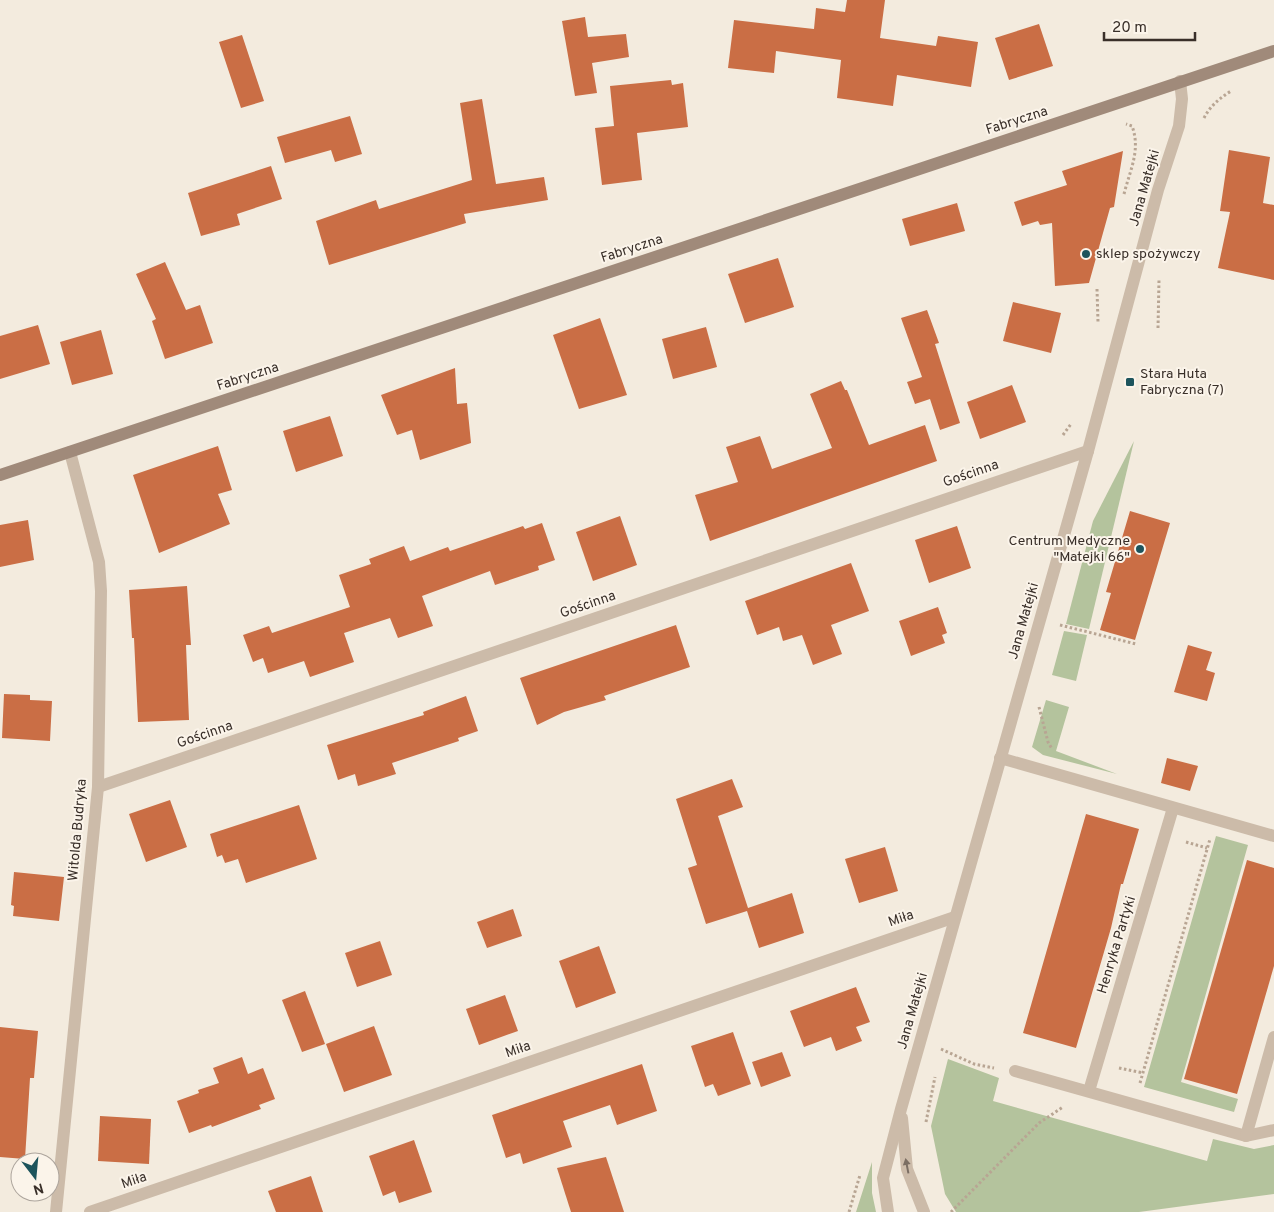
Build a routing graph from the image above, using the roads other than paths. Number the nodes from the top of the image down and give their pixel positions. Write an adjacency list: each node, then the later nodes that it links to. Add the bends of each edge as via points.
1 (1274, 51): 2 (street, Fabryczna)
2 (1180, 81): 3 (street, Jana Matejki, via 1179,126 1158,190); 4 (street, Fabryczna)
3 (1088, 450): 6 (street, Jana Matejki); 7 (street, Gościnna)
4 (70, 452): 5 (street, Fabryczna); 7 (street, Witolda Budryka, via 99,562)
5 (0, 475)
6 (1000, 758): 8 (street); 10 (street, Jana Matejki)
7 (98, 787): 17 (street, Witolda Budryka)
8 (1173, 808): 9 (street); 13 (street, Henryka Partyki)
9 (1274, 836)
10 (955, 917): 14 (street, Jana Matejki); 18 (street, Miła)
11 (1274, 1037): 16 (street)
12 (1014, 1071): 13 (street)
13 (1089, 1091): 16 (street)
14 (901, 1109): 19 (street, Jana Matejki, via 883,1178); 20 (street, Jana Matejki, one-way to 14, via 907,1169)
15 (1274, 1130): 16 (street)
16 (1246, 1136)
17 (56, 1212)
18 (90, 1212)
19 (888, 1212)
20 (924, 1212)

